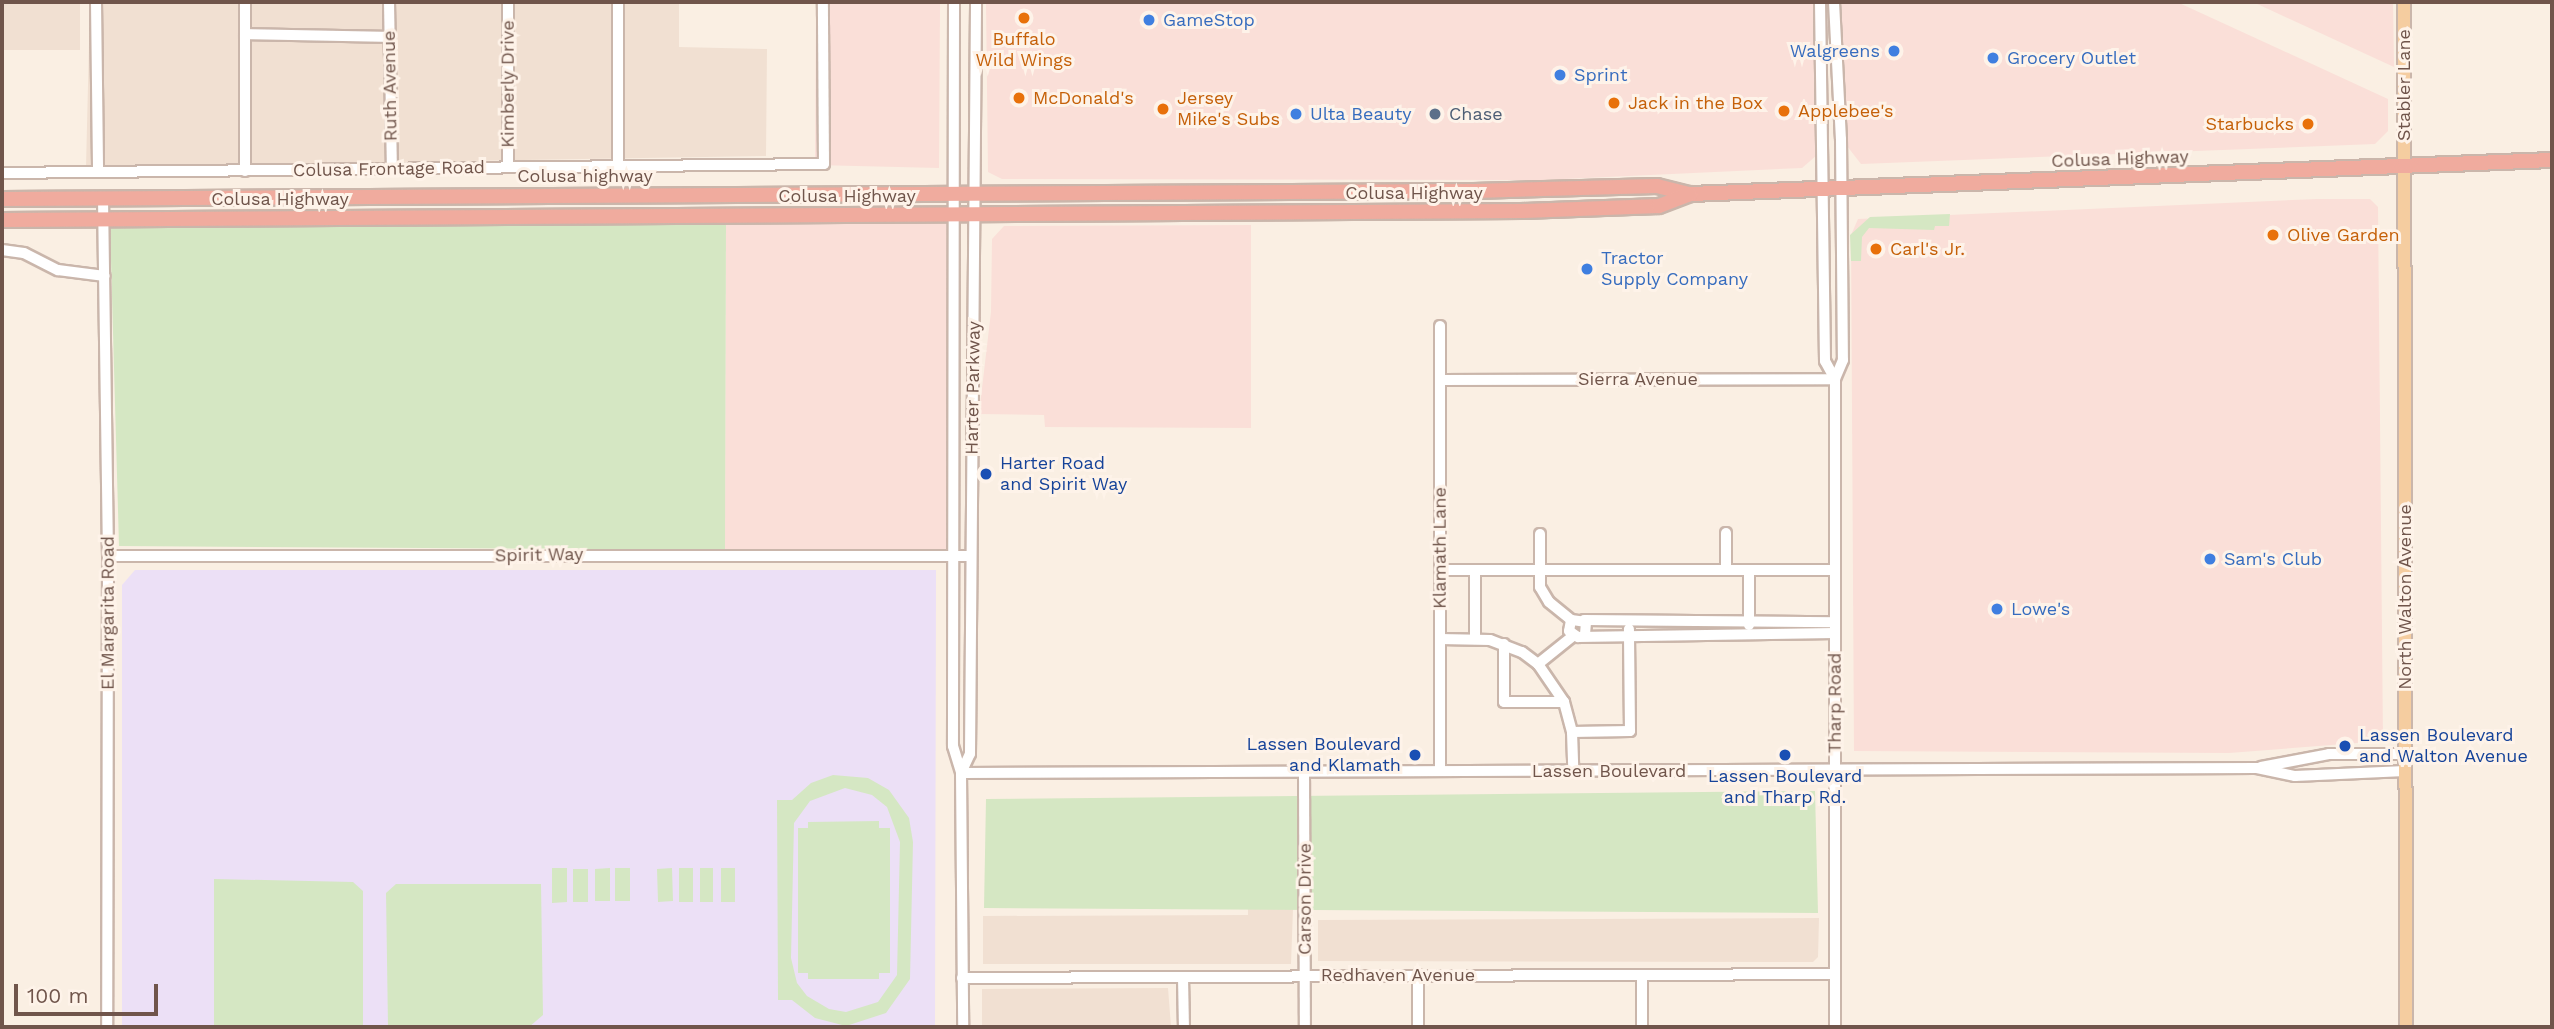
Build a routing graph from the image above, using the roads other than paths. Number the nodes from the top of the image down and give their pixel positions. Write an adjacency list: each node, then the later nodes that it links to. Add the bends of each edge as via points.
1 (96, 2): 20 (street)
2 (244, 2): 12 (street)
3 (389, 2): 13 (street, Ruth Avenue)
4 (508, 2): 15 (street, Kimberly Drive)
5 (618, 2): 16 (street)
6 (823, 2): 16 (street, Colusa Frontage Road, via 824,164)
7 (954, 2): 24 (street, Harter Parkway)
8 (976, 2): 25 (street, Harter Parkway)
9 (1820, 2): 23 (street, Tharp Road)
10 (1834, 2): 22 (street, Tharp Road)
11 (2403, 2): 17 (main road, Stabler Lane)
12 (245, 34): 13 (street); 19 (street)
13 (389, 37): 18 (street, Ruth Avenue)
14 (2552, 160): 17 (highway, Colusa Highway)
15 (508, 167): 16 (street, Colusa Frontage Road); 18 (street, Colusa Frontage Road)
16 (618, 167)
17 (2405, 167): 22 (highway, Colusa Highway); 64 (main road, North Walton Avenue)
18 (392, 170): 19 (street, Colusa Frontage Road)
19 (245, 171): 20 (street, Colusa Frontage Road)
20 (98, 172): 21 (street, Colusa Frontage Road)
21 (2, 173)
22 (1842, 188): 23 (highway, Colusa Highway); 37 (street, Tharp Road, via 1843,360)
23 (1822, 189): 26 (highway, Colusa Highway); 37 (street, Tharp Road, via 1825,360)
24 (955, 193): 25 (highway, Colusa Highway); 28 (highway, Colusa highway); 30 (street, Harter Parkway)
25 (977, 193): 26 (highway, Colusa Highway, via 1657,186); 31 (street, Harter Parkway)
26 (1690, 194): 31 (highway, Colusa Highway, via 1659,206 1535,211)
27 (103, 198): 28 (highway, Colusa Highway); 29 (highway, Colusa Highway); 32 (street, El Margarita Road)
28 (215, 198)
29 (2, 199)
30 (954, 214): 31 (highway, Colusa Highway); 32 (highway, Colusa Highway); 42 (street, Harter Parkway)
31 (977, 214): 43 (street, Harter Parkway)
32 (103, 219): 33 (highway, Colusa Highway); 35 (street, El Margarita Road)
33 (2, 220)
34 (2, 250): 35 (street, via 24,253 58,270)
35 (105, 276): 41 (street, El Margarita Road)
36 (1440, 326): 38 (street, Klamath Lane)
37 (1835, 379): 38 (street, Sierra Avenue); 49 (street, Tharp Road)
38 (1440, 380): 44 (street, Klamath Lane)
39 (1726, 533): 47 (street)
40 (1540, 534): 46 (street)
41 (108, 556): 42 (street, Spirit Way); 78 (street, El Margarita Road)
42 (954, 556): 43 (street, Spirit Way); 71 (street, Harter Parkway, via 953,746)
43 (970, 556): 71 (street, Harter Parkway, via 970,754)
44 (1440, 570): 45 (street); 59 (street, Klamath Lane)
45 (1475, 570): 46 (street); 58 (street)
46 (1540, 570): 47 (street); 50 (street, via 1544,595)
47 (1726, 570): 48 (street)
48 (1749, 570): 49 (street); 53 (street)
49 (1835, 570): 54 (street, Tharp Road)
50 (1572, 620): 51 (street); 57 (street, via 1568,628)
51 (1584, 620): 52 (street); 56 (street)
52 (1629, 621): 53 (street); 55 (street)
53 (1749, 627): 54 (street); 55 (street)
54 (1835, 627): 66 (street, Tharp Road)
55 (1629, 633): 56 (street); 63 (street, via 1630,731)
56 (1584, 634): 57 (street)
57 (1573, 636): 61 (street)
58 (1475, 638): 59 (street); 60 (street)
59 (1440, 639): 68 (street, Klamath Lane)
60 (1504, 644): 61 (street); 62 (street, via 1504,702)
61 (1538, 664): 62 (street)
62 (1564, 702): 63 (street)
63 (1572, 732): 69 (street)
64 (2406, 754): 65 (street, Lassen Boulevard, via 2320,755); 70 (main road, North Walton Avenue)
65 (2257, 768): 66 (street, Lassen Boulevard); 70 (street, Lassen Boulevard, via 2295,776)
66 (1834, 770): 69 (street, Lassen Boulevard); 72 (street, Tharp Road)
67 (1304, 771): 68 (street, Lassen Boulevard); 71 (street, Lassen Boulevard); 75 (street, Carson Drive)
68 (1440, 771): 69 (street, Lassen Boulevard)
69 (1573, 771)
70 (2405, 771): 85 (main road, North Walton Avenue)
71 (961, 773): 77 (street, Harter Parkway)
72 (1835, 974): 74 (street, Redhaven Avenue); 84 (street, Tharp Road)
73 (1418, 975): 74 (street, Redhaven Avenue); 75 (street, Redhaven Avenue); 82 (street)
74 (1642, 975): 83 (street)
75 (1305, 976): 76 (street, Redhaven Avenue); 81 (street, Carson Drive)
76 (1183, 977): 77 (street, Redhaven Avenue); 80 (street)
77 (962, 978): 79 (street, Harter Parkway)
78 (107, 1027)
79 (962, 1027)
80 (1184, 1027)
81 (1305, 1027)
82 (1418, 1027)
83 (1642, 1027)
84 (1835, 1027)
85 (2406, 1027)

